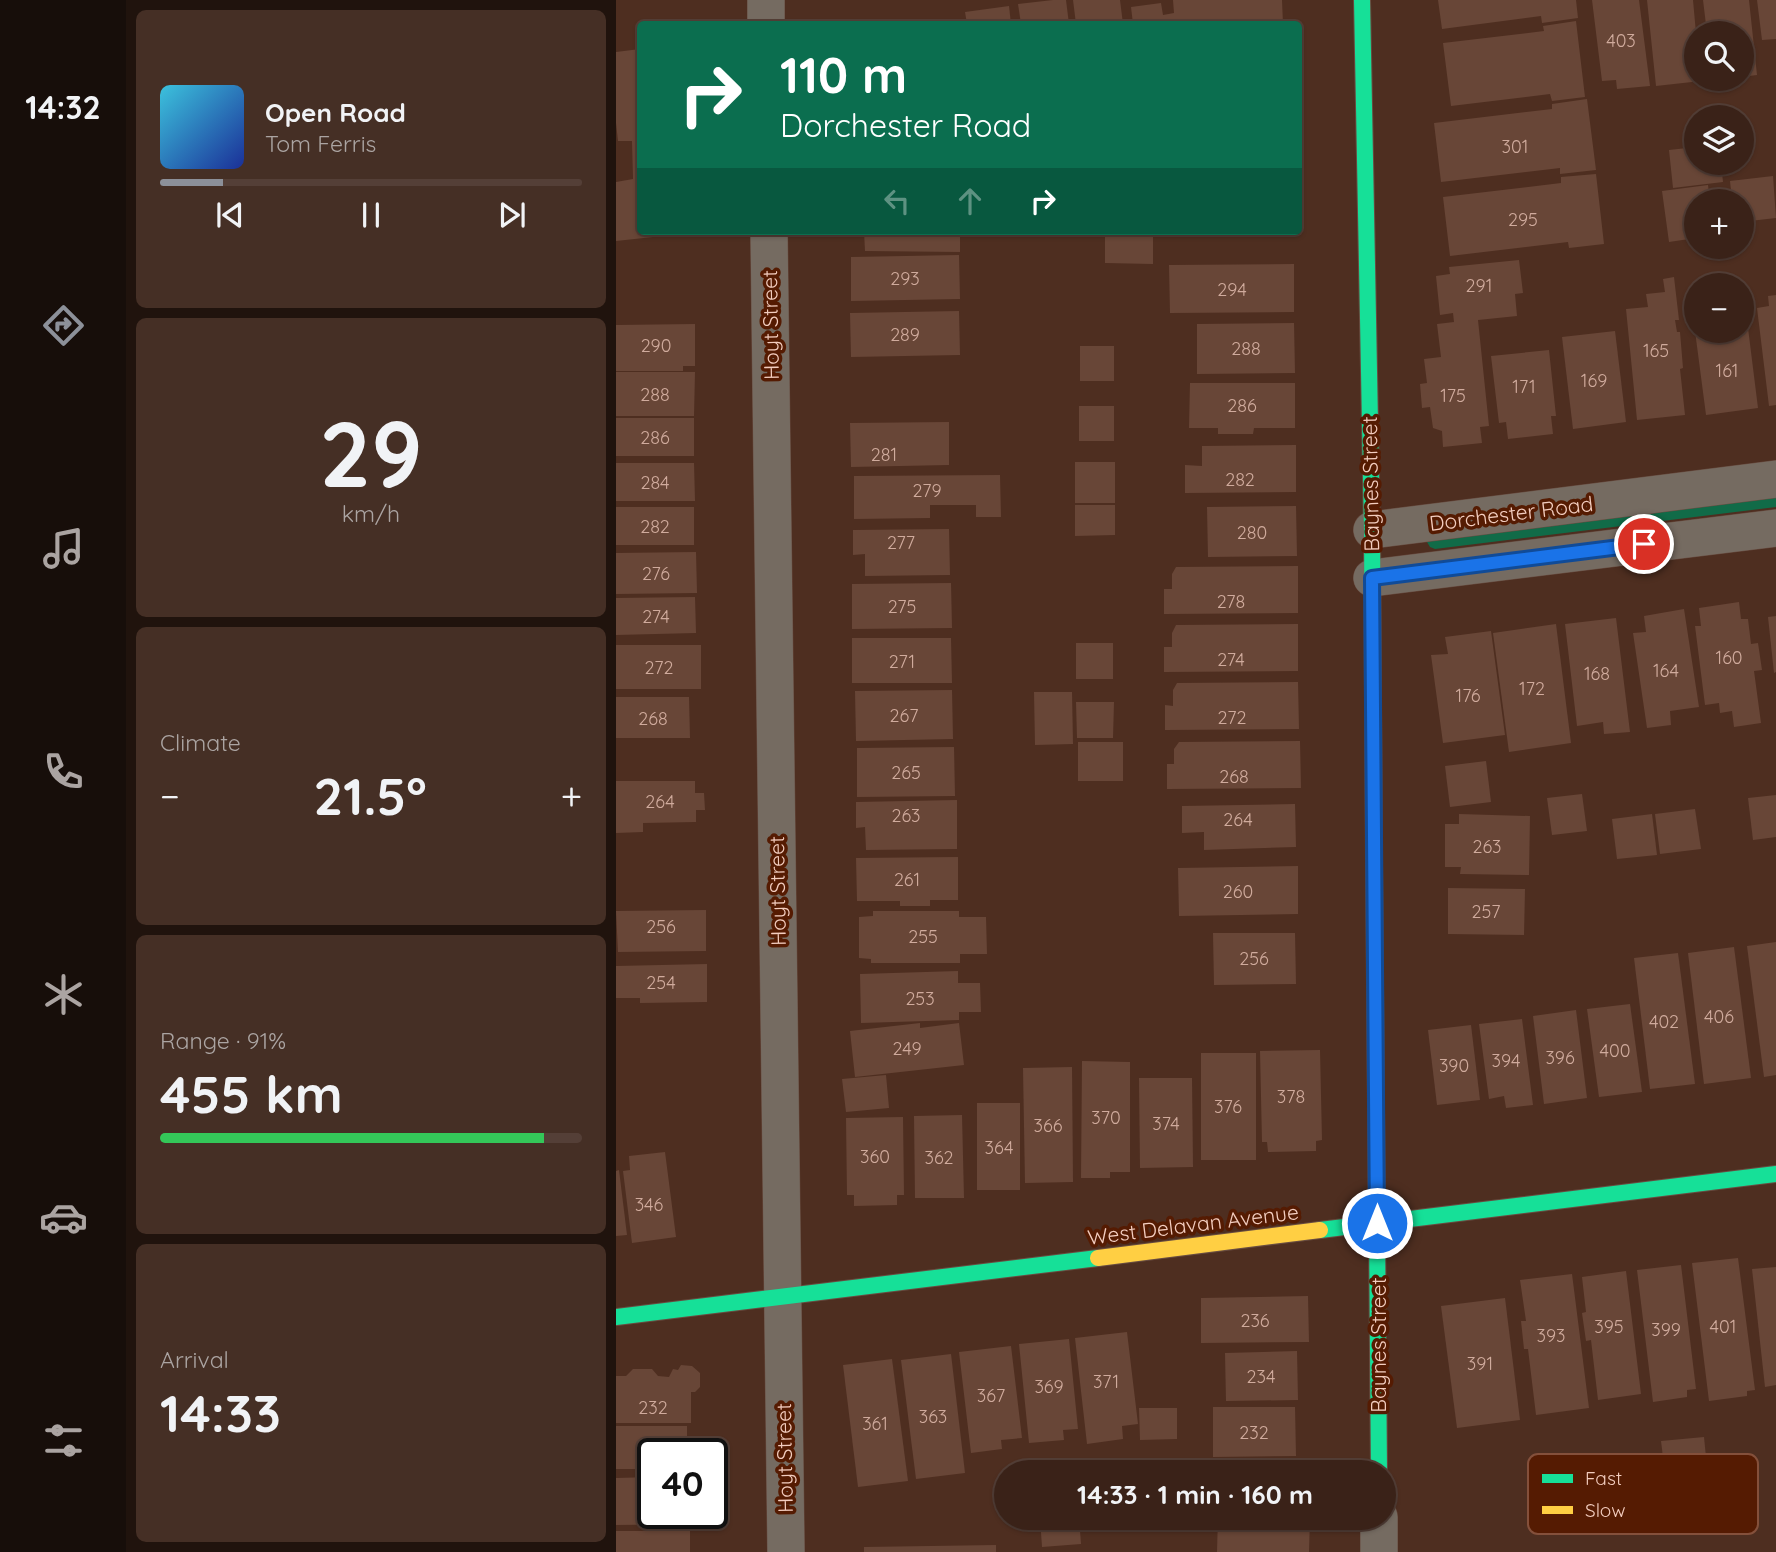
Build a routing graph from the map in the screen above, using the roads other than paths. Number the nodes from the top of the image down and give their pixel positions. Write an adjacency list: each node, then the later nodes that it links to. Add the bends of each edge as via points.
1 (766, 0): 3 (street)
2 (1362, 0): 7 (street, Baynes Street)
3 (766, 21)
4 (769, 235): 11 (street, Hoyt Street)
5 (1776, 479): 7 (street, Dorchester Road)
6 (1776, 528): 8 (street)
7 (1371, 530): 8 (street, Baynes Street)
8 (1372, 578): 10 (street, Baynes Street)
9 (1776, 1174): 10 (street, West Delavan Avenue)
10 (1377, 1223): 11 (street, West Delavan Avenue); 13 (street, Baynes Street)
11 (783, 1296): 12 (street, West Delavan Avenue); 15 (street, Hoyt Street)
12 (616, 1317)
13 (1379, 1460)
14 (1379, 1530): 16 (street)
15 (786, 1552)
16 (1380, 1552)

